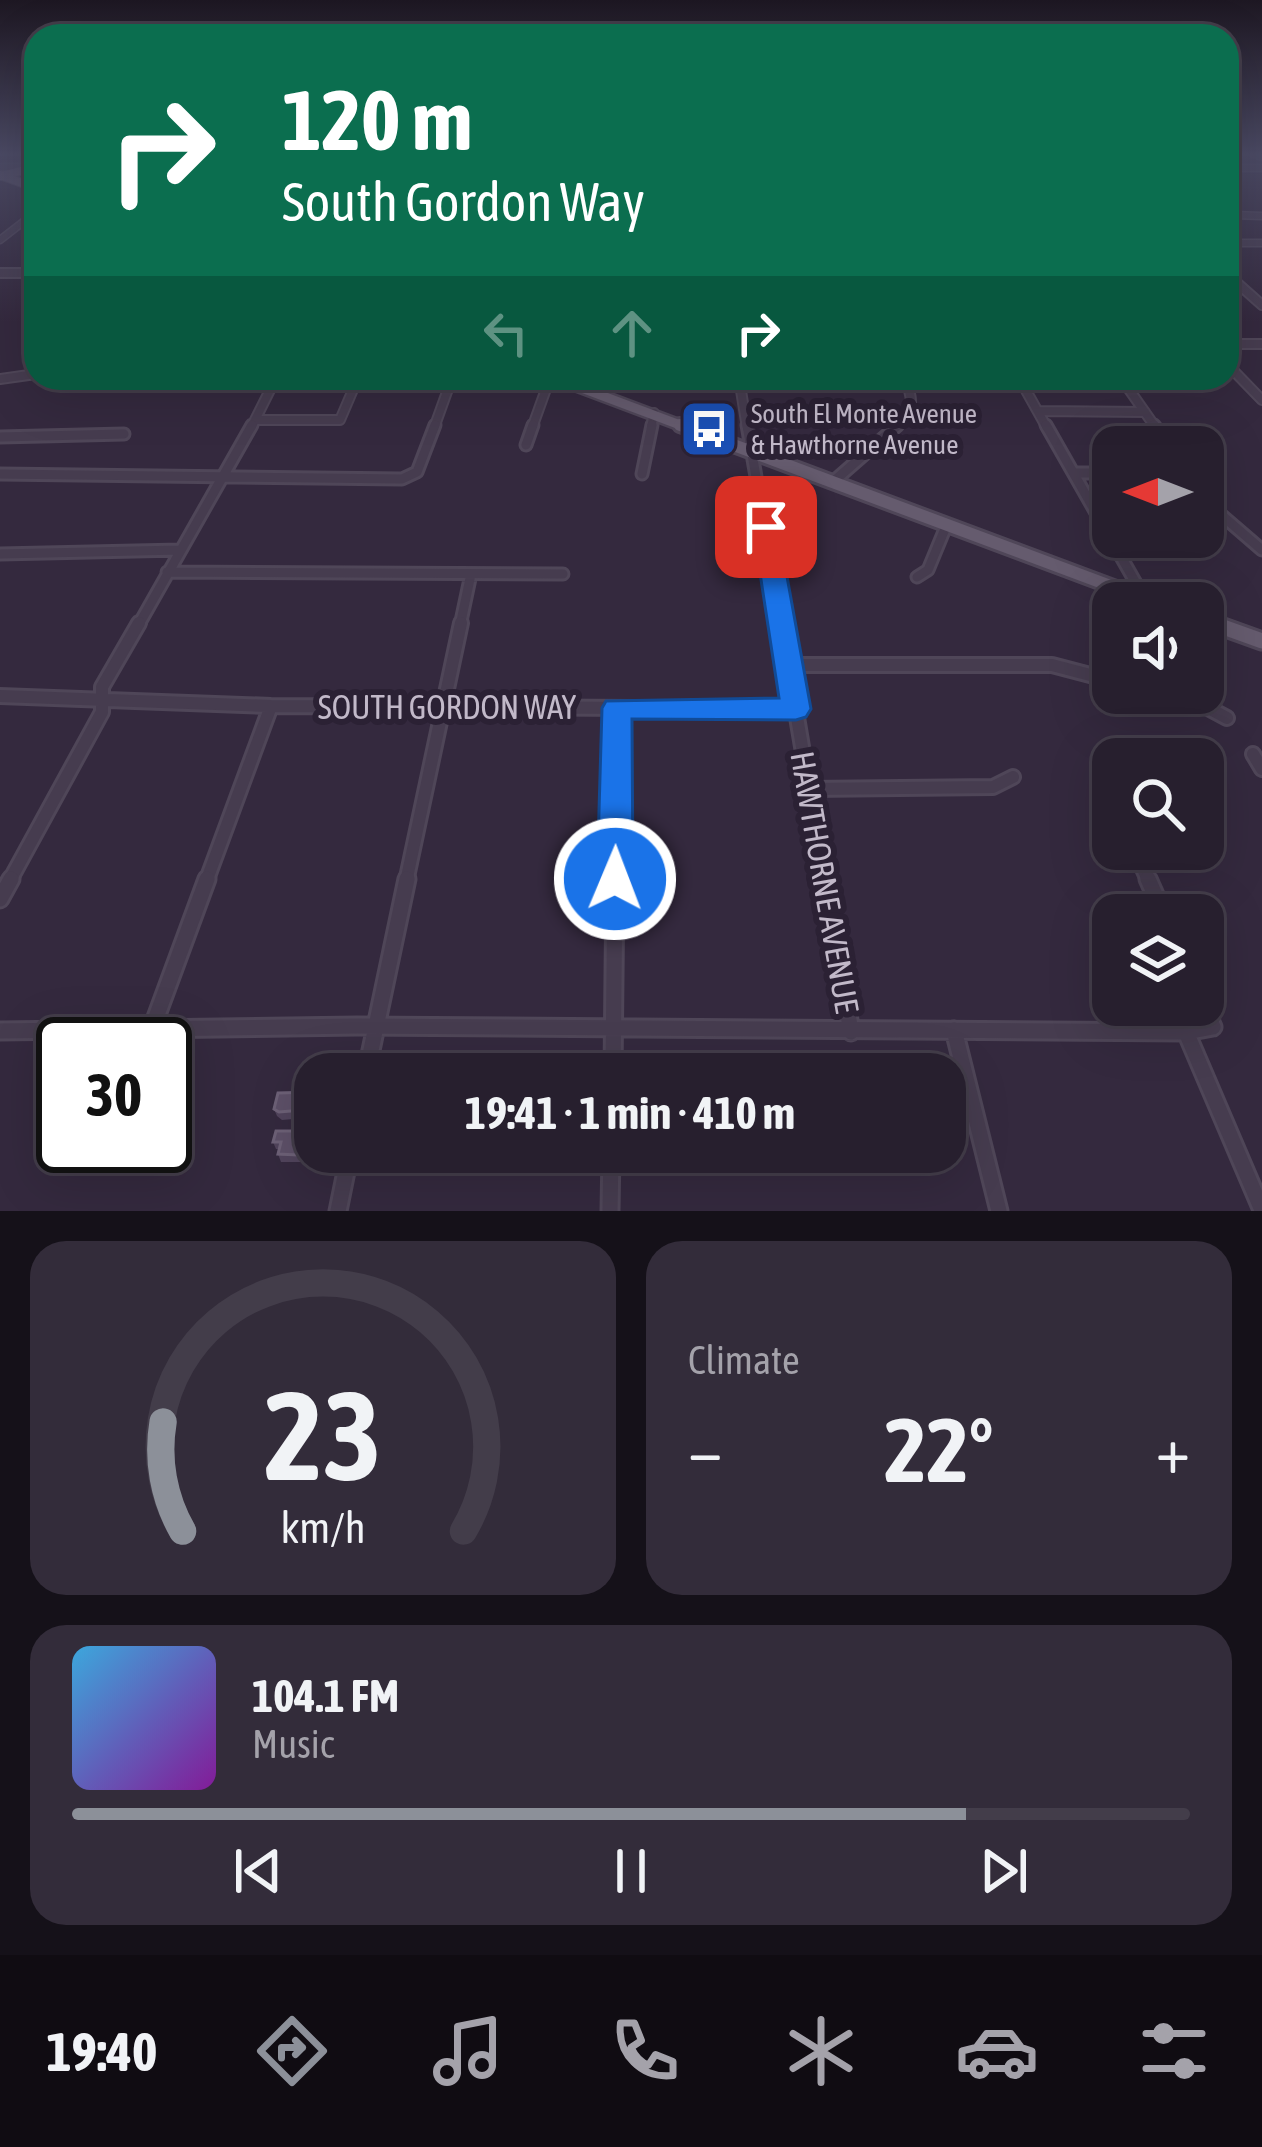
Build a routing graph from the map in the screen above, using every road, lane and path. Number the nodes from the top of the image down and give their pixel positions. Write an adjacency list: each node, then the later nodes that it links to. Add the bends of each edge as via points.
1 (24, 221): 2 (street)
2 (0, 240)
3 (1239, 285): 4 (street)
4 (1262, 305)
5 (1239, 376): 15 (street)
6 (271, 390): 19 (street)
7 (353, 390): 19 (street, via 340,420)
8 (448, 390): 29 (street, via 417,472 402,479)
9 (548, 390): 23 (street)
10 (588, 390): 18 (main road)
11 (741, 390): 24 (street, HAWTHORNE AVENUE)
12 (910, 390): 30 (street, via 907,418)
13 (1026, 390): 16 (street)
14 (1129, 390): 17 (street)
15 (1262, 400)
16 (1039, 411): 17 (street); 25 (street)
17 (1145, 412): 20 (street)
18 (654, 413): 24 (main road); 28 (street)
19 (257, 420): 29 (street)
20 (1155, 426)
21 (124, 434): 22 (street)
22 (0, 437)
23 (526, 446)
24 (752, 451): 30 (main road); 44 (street, HAWTHORNE AVENUE)
25 (1076, 473): 26 (street); 41 (street)
26 (1092, 473)
27 (0, 474): 29 (street)
28 (642, 474)
29 (226, 475): 33 (street)
30 (834, 481): 32 (main road)
31 (1224, 517): 34 (street)
32 (947, 524): 39 (street); 40 (main road)
33 (180, 550): 35 (street); 36 (street)
34 (1262, 550)
35 (0, 554)
36 (166, 572): 37 (street); 47 (street)
37 (471, 574): 38 (street); 49 (street)
38 (562, 574)
39 (917, 577)
40 (1100, 582)
41 (1139, 582)
42 (1224, 627): 43 (main road)
43 (1262, 641)
44 (788, 664): 45 (street, via 1052,665); 51 (street, HAWTHORNE AVENUE)
45 (1092, 675)
46 (0, 696): 47 (street, SOUTH GORDON WAY)
47 (99, 696): 48 (street, SOUTH GORDON WAY); 58 (street, via 102,712)
48 (271, 706): 49 (street, SOUTH GORDON WAY); 59 (street)
49 (445, 707): 50 (street, SOUTH GORDON WAY); 61 (street)
50 (617, 708): 51 (street, SOUTH GORDON WAY); 66 (street)
51 (796, 709): 57 (street, HAWTHORNE AVENUE)
52 (1219, 714): 53 (street)
53 (1227, 718)
54 (1253, 754): 55 (street)
55 (1262, 769)
56 (1012, 777): 57 (street, via 993,787)
57 (809, 789): 67 (street, HAWTHORNE AVENUE)
58 (0, 899)
59 (156, 1017)
60 (1214, 1026): 68 (street)
61 (375, 1029): 65 (street); 66 (street); 69 (street)
62 (954, 1030): 67 (street); 68 (street); 76 (street)
63 (0, 1031): 64 (street)
64 (36, 1031)
65 (192, 1031)
66 (613, 1031): 67 (street); 70 (street)
67 (850, 1032)
68 (1186, 1032): 73 (street)
69 (370, 1053)
70 (613, 1053)
71 (346, 1173): 74 (street)
72 (611, 1173): 75 (street)
73 (1262, 1210)
74 (338, 1211)
75 (610, 1211)
76 (999, 1211)

